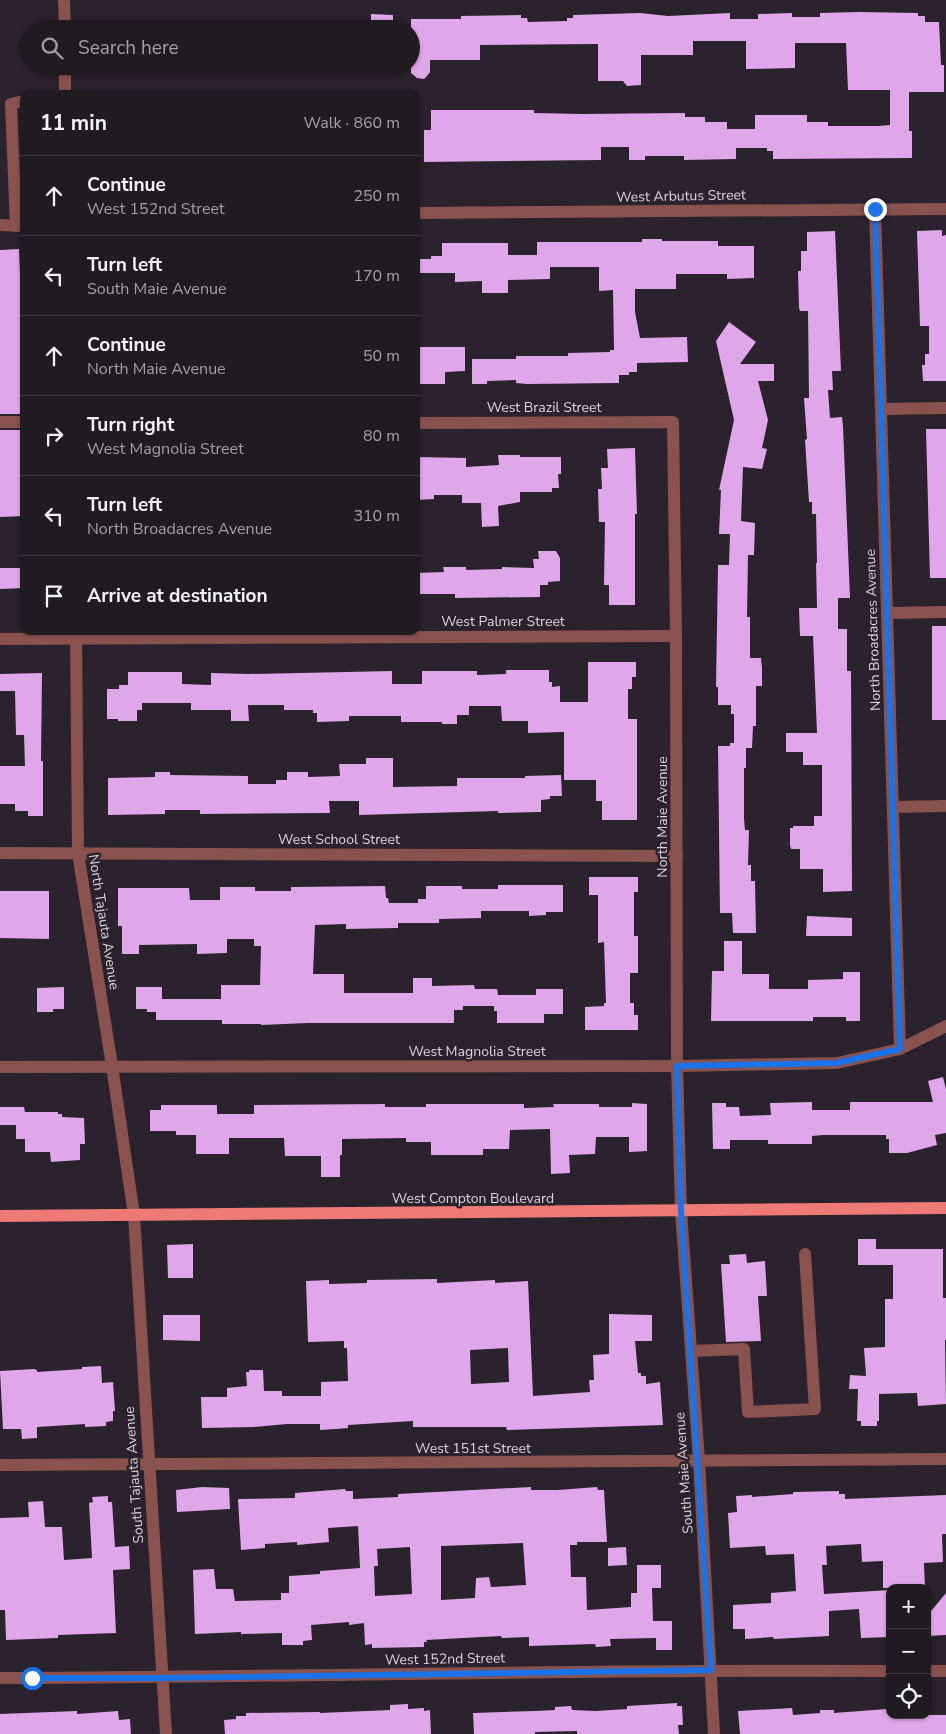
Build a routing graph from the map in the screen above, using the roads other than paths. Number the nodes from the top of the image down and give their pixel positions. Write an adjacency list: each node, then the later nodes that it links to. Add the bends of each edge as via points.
1 (64, 0): 2 (street)
2 (65, 20)
3 (65, 75): 4 (street)
4 (66, 90)
5 (20, 102): 10 (street, via 11,104)
6 (875, 209): 7 (street, West Arbutus Street); 8 (street, West Arbutus Street); 12 (street, North Broadacres Avenue)
7 (946, 209)
8 (420, 213)
9 (0, 225): 10 (street)
10 (20, 226)
11 (946, 408): 12 (street)
12 (881, 409): 17 (street, North Broadacres Avenue)
13 (0, 422): 14 (street)
14 (20, 422)
15 (673, 422): 16 (street, West Brazil Street); 22 (street, North Maie Avenue)
16 (420, 423)
17 (887, 612): 18 (street); 25 (street, North Broadacres Avenue)
18 (946, 612)
19 (61, 635): 23 (street, West Palmer Street)
20 (76, 635): 27 (street, North Tajauta Avenue)
21 (376, 635): 22 (street, West Palmer Street)
22 (676, 636): 28 (street, North Maie Avenue)
23 (0, 639)
24 (946, 806): 25 (street)
25 (893, 807): 30 (street, North Broadacres Avenue)
26 (0, 853): 27 (street, West School Street)
27 (78, 853): 28 (street, West School Street); 31 (street, North Tajauta Avenue)
28 (677, 856): 32 (street, North Maie Avenue)
29 (946, 1026): 30 (street, West Magnolia Street)
30 (900, 1049): 32 (street, West Magnolia Street, via 836,1063)
31 (112, 1066): 32 (street, West Magnolia Street); 33 (street, West Magnolia Street); 36 (street, North Tajauta Avenue)
32 (677, 1066): 35 (street, North Maie Avenue)
33 (0, 1068)
34 (946, 1208): 35 (main road, West Compton Boulevard)
35 (681, 1211): 36 (main road, West Compton Boulevard); 39 (street, South Maie Avenue)
36 (134, 1215): 37 (main road, West Compton Boulevard); 43 (street, South Tajauta Avenue)
37 (0, 1216)
38 (805, 1254): 39 (street, via 815,1409 748,1412 744,1349)
39 (691, 1352): 41 (street, South Maie Avenue)
40 (946, 1459): 41 (street, West 151st Street)
41 (699, 1461): 43 (street, West 151st Street); 44 (street, South Maie Avenue)
42 (0, 1465): 43 (street, West 151st Street)
43 (148, 1465): 49 (street, South Tajauta Avenue)
44 (711, 1670): 45 (street, West 152nd Street); 49 (street, West 152nd Street); 51 (street, South Maie Avenue)
45 (886, 1671)
46 (931, 1671): 47 (street)
47 (946, 1671)
48 (0, 1678): 49 (street, West 152nd Street)
49 (162, 1678): 50 (street, South Tajauta Avenue)
50 (166, 1734)
51 (714, 1734)

